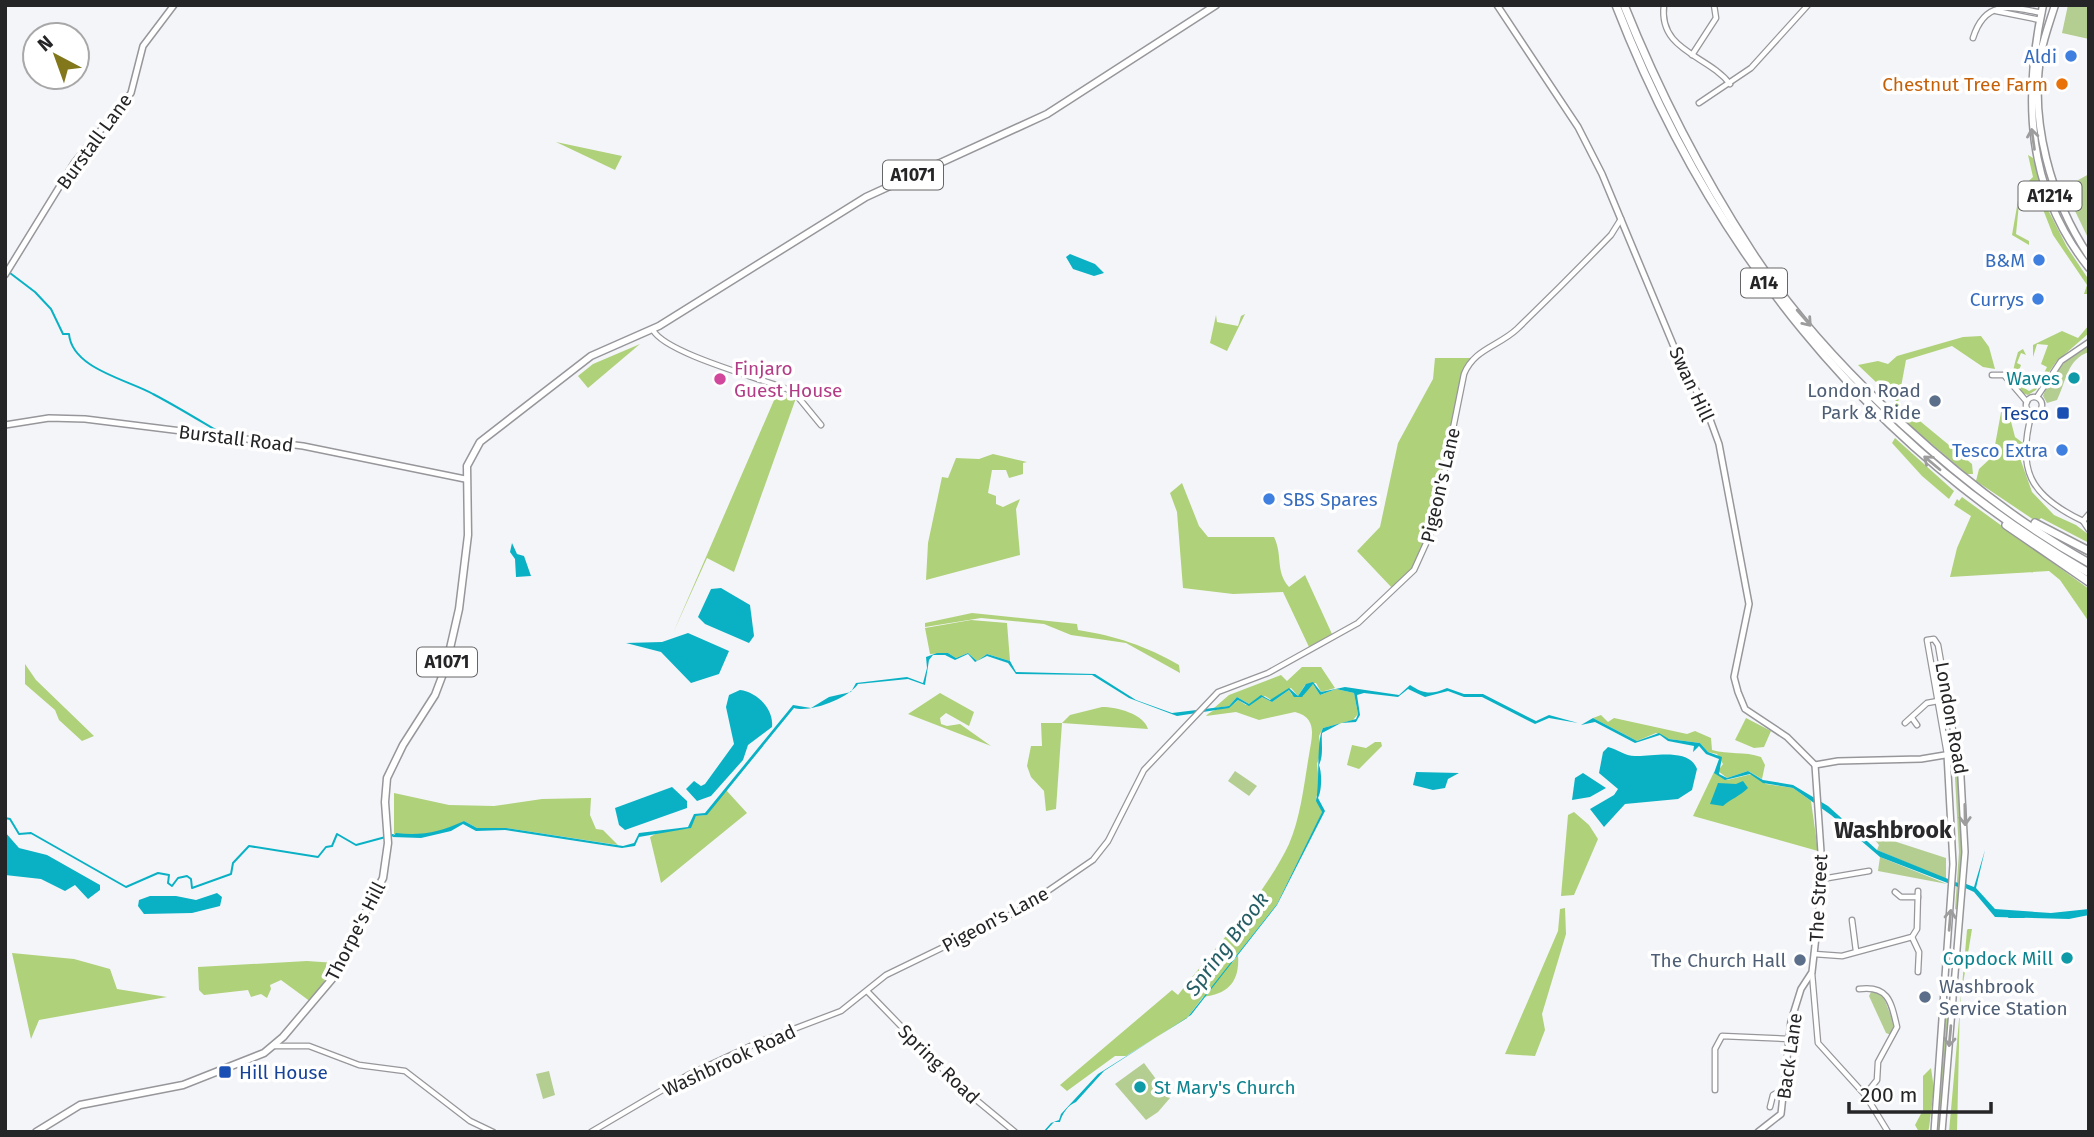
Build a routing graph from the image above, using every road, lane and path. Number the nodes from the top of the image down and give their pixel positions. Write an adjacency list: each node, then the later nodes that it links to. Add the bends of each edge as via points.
1 (174, 5): 21 (street, Burstall Lane, via 142,49 131,93 74,163)
2 (1216, 5): 22 (main road, A1071, via 1065,104 866,197)
3 (1497, 5): 16 (street, Swan Hill, via 1578,127)
4 (1616, 5): 31 (highway, A14, one-way to 4, via 1855,393 1783,309 1743,253 1664,113)
5 (1624, 5): 33 (highway, A14, one-way to 33, via 1673,113 1709,178 1751,251 1787,299 1909,429)
6 (1664, 5): 13 (street, via 1668,34)
7 (1714, 5): 13 (street, via 1716,17)
8 (1808, 5): 14 (street, via 1759,60)
9 (2053, 5): 10 (main road); 11 (main road, A1214)
10 (2042, 14): 11 (main road); 12 (street, via 2008,8 1991,11 1981,18); 20 (main road, A1214, one-way to 10, via 2063,229 2034,148 2031,74)
11 (2047, 33): 19 (main road, A1214, via 2040,64 2040,111 2049,171 2070,226)
12 (1973, 38)
13 (1692, 55): 14 (street, via 1718,70)
14 (1730, 84): 15 (street)
15 (1699, 103)
16 (1621, 219): 17 (street, Pigeon's Lane); 18 (street, Swan Hill)
17 (1611, 235): 18 (street); 61 (street, Pigeon's Lane, via 1516,331 1478,354 1466,368 1433,528 1415,570 1358,623 1268,673 1218,692 1144,771 1105,847 1087,864 1020,910 890,973)
18 (1628, 235): 47 (street, Swan Hill, via 1719,444 1749,604 1734,677 1738,692 1745,709 1787,737)
19 (2089, 256)
20 (2089, 268)
21 (5, 275)
22 (653, 330): 29 (street, via 662,341 700,358 787,389); 30 (main road, A1071, via 591,356 503,423 474,450)
23 (2089, 342): 25 (street, via 2060,361)
24 (1992, 375): 26 (street, via 2004,375)
25 (2037, 397): 26 (street); 27 (street, via 2042,407)
26 (2027, 402): 27 (street)
27 (2032, 412): 34 (street, via 2025,447 2031,480 2046,501)
28 (5, 425): 30 (street, Burstall Road, via 85,418 303,446)
29 (821, 425)
30 (465, 479): 66 (main road, Thorpe's Hill / A1071, via 468,535 454,635 435,695 387,778 388,843 383,878 343,960 322,992)
31 (1986, 505): 38 (highway, A14); 39 (highway, A14, via 2000,521)
32 (2089, 514): 34 (street)
33 (2015, 515): 36 (highway, A14); 37 (highway, A14)
34 (2082, 521): 35 (street)
35 (2089, 530)
36 (2089, 551)
37 (2089, 563)
38 (2089, 573)
39 (2089, 582)
40 (1949, 699): 41 (street); 41 (street, London Road, via 1937,643 1927,640); 46 (street, London Road)
41 (1939, 701): 42 (street, via 1927,703); 45 (street, London Road)
42 (1912, 718): 43 (street); 44 (street)
43 (1905, 723)
44 (1917, 725)
45 (1947, 754): 46 (street); 47 (street); 77 (street, London Road, one-way to 45, via 1953,877)
46 (1957, 754): 78 (street, London Road, one-way to 78, via 1964,800 1964,878)
47 (1815, 765): 49 (street, The Street)
48 (1869, 871): 49 (street)
49 (1822, 879): 56 (street, The Street)
50 (1918, 891): 52 (street)
51 (1895, 892): 52 (street, via 1901,897)
52 (1918, 897): 54 (street, via 1917,929)
53 (1852, 920): 55 (street)
54 (1912, 937): 55 (street); 58 (street, via 1919,952)
55 (1857, 951): 56 (street, via 1842,956)
56 (1814, 954): 57 (street, The Street)
57 (1812, 972): 62 (street, Back Lane); 64 (street, The Street)
58 (1919, 972)
59 (1867, 988): 60 (street); 63 (street); 69 (street, via 1883,992 1897,1027 1878,1062 1877,1080)
60 (1859, 989)
61 (867, 991): 73 (street, Washbrook Road, via 834,1014 688,1075); 74 (street, Spring Road, via 957,1084)
62 (1799, 994): 64 (street); 65 (street, Back Lane)
63 (1868, 995)
64 (1812, 996): 69 (street, The Street, via 1815,1035 1821,1047)
65 (1788, 1040): 67 (street, via 1722,1036 1715,1049); 68 (street, Back Lane)
66 (274, 1046): 71 (main road, A1071, via 183,1086 80,1105); 72 (street, via 309,1046 359,1065 405,1071 470,1122)
67 (1713, 1088)
68 (1782, 1090): 70 (street, via 1773,1095); 75 (street, Back Lane, via 1780,1116)
69 (1865, 1095): 76 (street, The Street)
70 (1770, 1107)
71 (36, 1132)
72 (493, 1132)
73 (591, 1132)
74 (1015, 1132)
75 (1758, 1132)
76 (1888, 1132)
77 (1934, 1132)
78 (1942, 1132)

